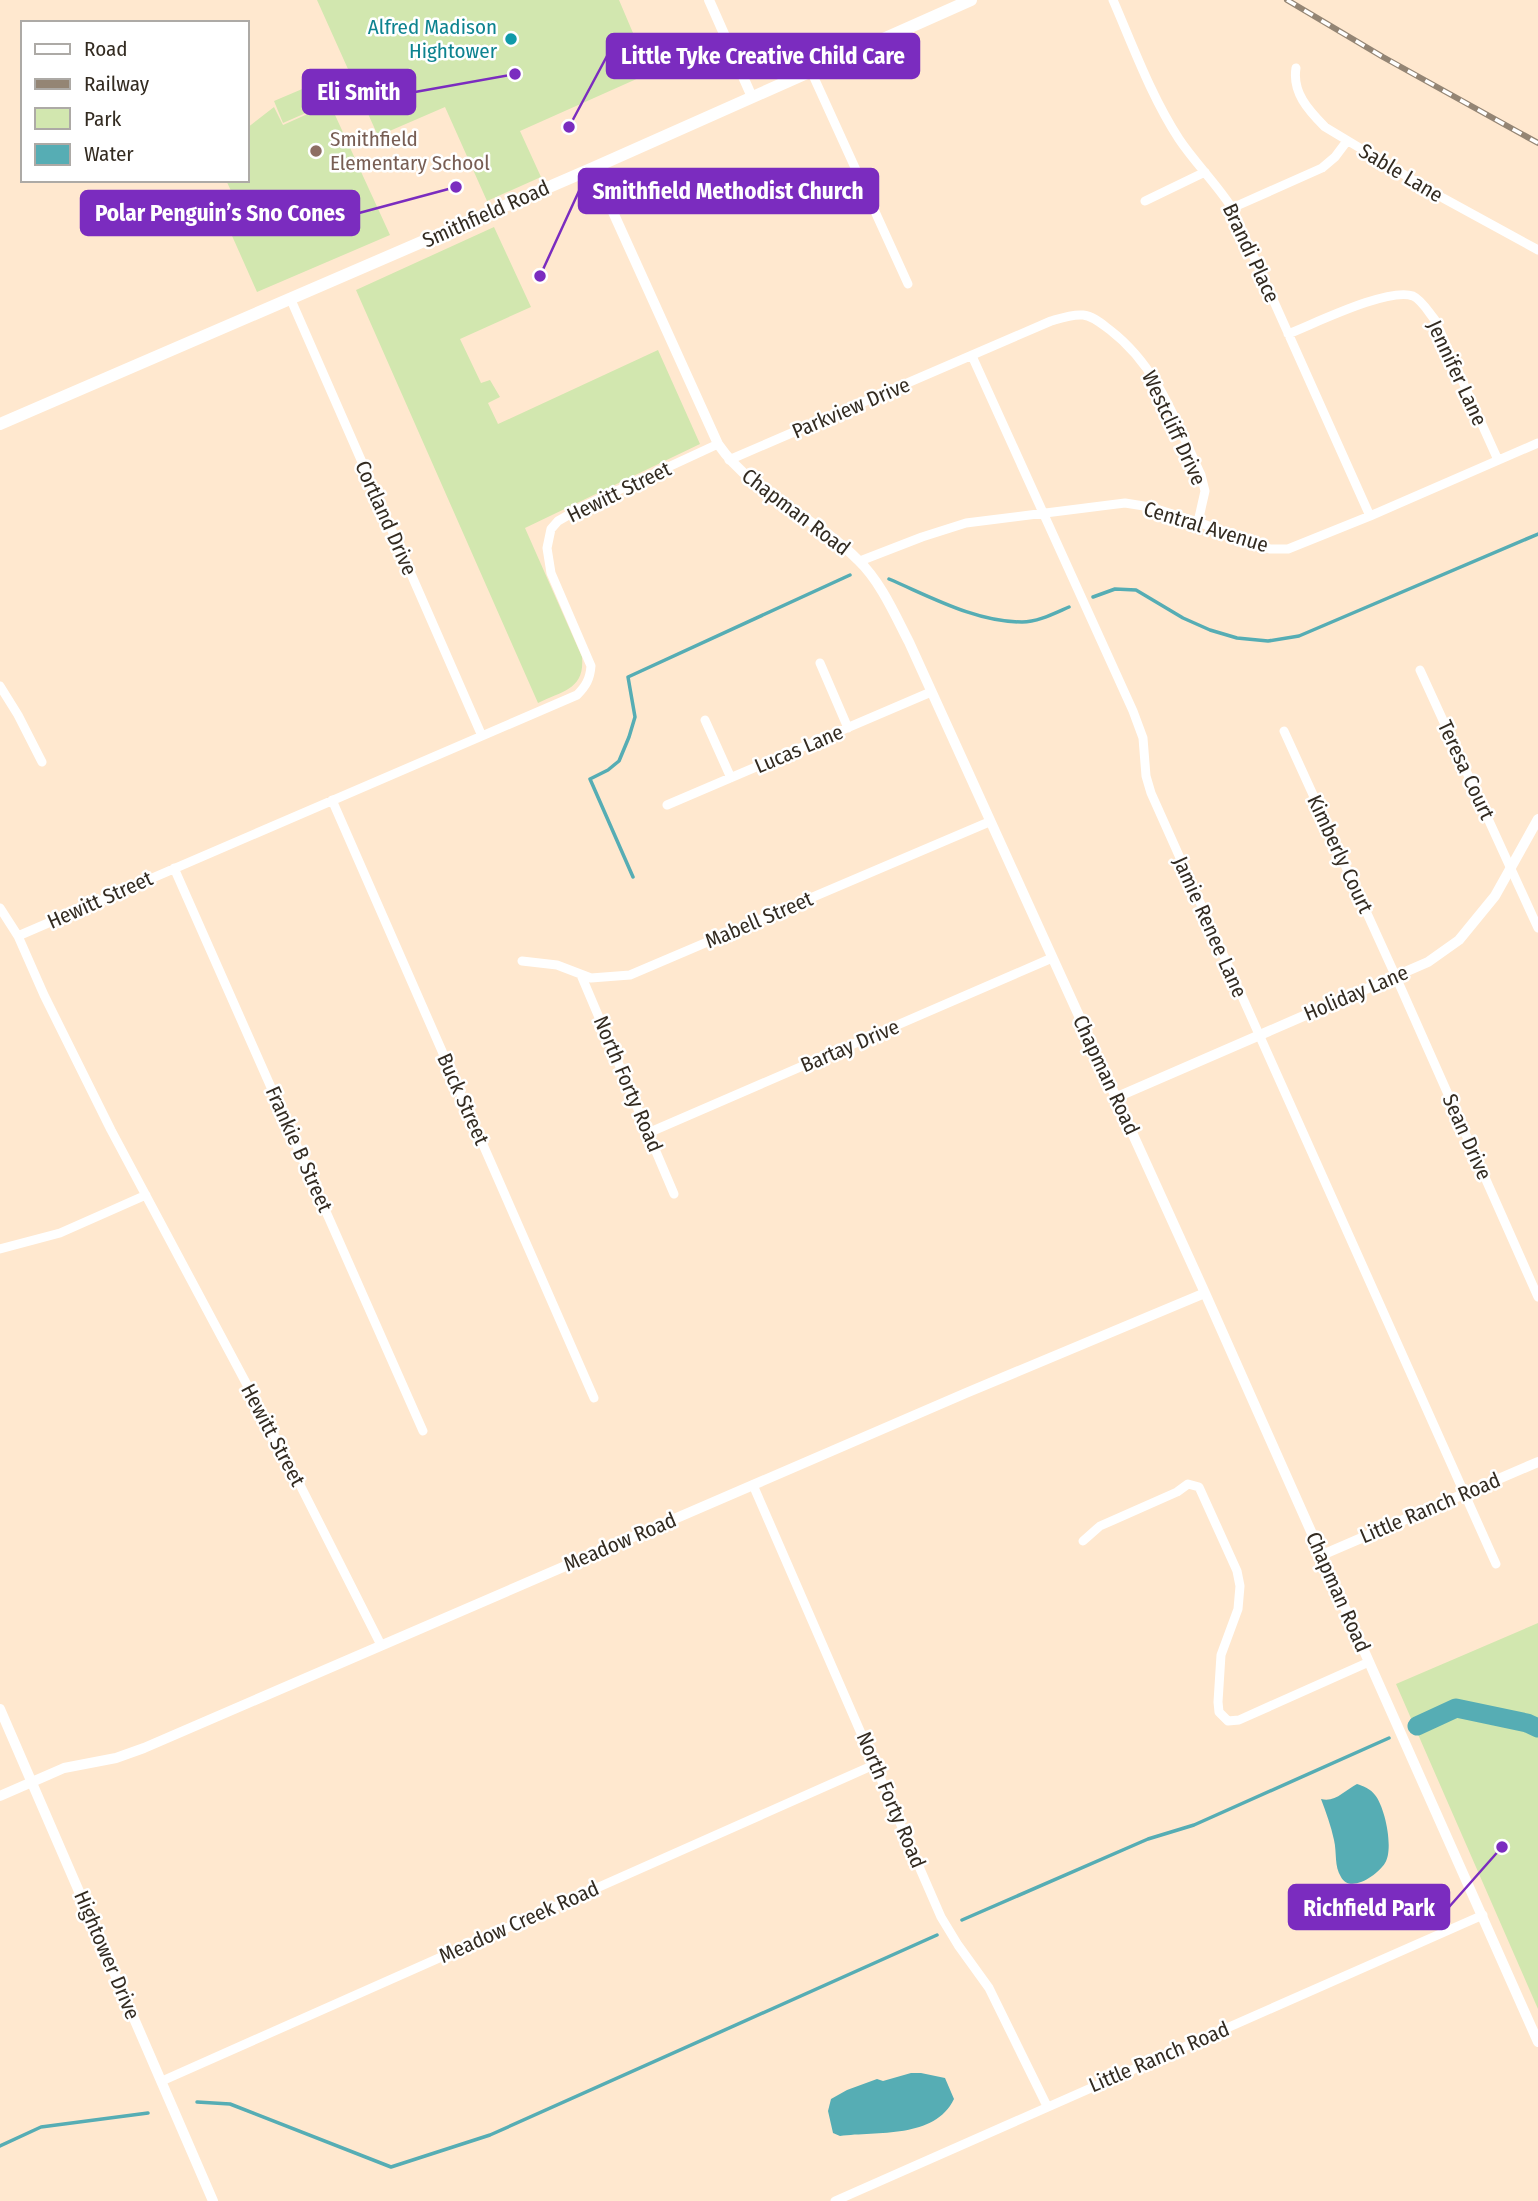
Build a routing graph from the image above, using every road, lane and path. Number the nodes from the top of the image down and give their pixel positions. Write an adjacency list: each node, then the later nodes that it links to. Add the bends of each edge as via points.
1 (709, 0): 6 (street)
2 (971, 0): 5 (main road, Smithfield Road)
3 (1113, 0): 9 (street, Brandi Place, via 1163,111)
4 (1296, 68): 7 (street, Sable Lane, via 1294,80 1309,111)
5 (811, 71): 6 (main road, Smithfield Road); 13 (street)
6 (752, 97): 8 (main road, Smithfield Road)
7 (1347, 141): 11 (street, via 1322,168); 12 (street, Sable Lane)
8 (593, 168): 14 (main road, Smithfield Road); 19 (street, Chapman Road)
9 (1205, 172): 10 (street); 11 (street, Brandi Place)
10 (1145, 201)
11 (1232, 208): 15 (street, Brandi Place)
12 (1538, 250)
13 (908, 285)
14 (291, 300): 17 (main road, Smithfield Road); 33 (street, Cortland Drive)
15 (1288, 334): 21 (street, Jennifer Lane, via 1382,297 1413,296 1435,320); 23 (street, Brandi Place)
16 (972, 356): 20 (street, Parkview Drive); 22 (street, Jamie Renee Lane); 24 (street, Westcliff Drive, via 1065,317 1084,315 1097,320 1141,358 1158,382 1201,474 1205,491)
17 (0, 424)
18 (1538, 443): 21 (street, Central Avenue)
19 (718, 444): 20 (street, Chapman Road); 33 (street, Hewitt Street, via 584,506 551,529 547,559 586,651 590,677 577,695)
20 (729, 460): 25 (street, Chapman Road)
21 (1497, 460): 23 (street, Central Avenue)
22 (1042, 512): 24 (street, Central Avenue, via 1125,503); 25 (street, Central Avenue, via 966,523); 49 (street, Jamie Renee Lane, via 1133,711 1143,738 1151,793)
23 (1370, 516): 24 (street, Central Avenue, via 1288,549 1263,547)
24 (1198, 522)
25 (860, 561): 29 (street, Chapman Road, via 896,618)
26 (820, 663): 31 (street)
27 (1420, 670): 41 (street, Teresa Court)
28 (0, 686): 34 (street)
29 (932, 692): 31 (street, Lucas Lane); 39 (street, Chapman Road)
30 (705, 720): 35 (street)
31 (848, 728): 35 (street, Lucas Lane)
32 (1284, 732): 48 (street, Kimberly Court)
33 (482, 736): 36 (street, Hewitt Street)
34 (42, 762)
35 (731, 778): 37 (street, Lucas Lane)
36 (332, 800): 40 (street, Hewitt Street); 57 (street, Buck Street)
37 (667, 805)
38 (1538, 819): 41 (street, Holiday Lane)
39 (989, 822): 45 (street, Chapman Road); 47 (street, Mabell Street, via 630,975)
40 (174, 868): 44 (street, Hewitt Street); 58 (street, Frankie B Street)
41 (1511, 869): 43 (street, Teresa Court); 48 (street, Holiday Lane, via 1459,940)
42 (0, 908): 44 (street)
43 (1538, 928)
44 (18, 936): 53 (street, Hewitt Street)
45 (1052, 958): 50 (street, Chapman Road); 51 (street, Bartay Drive)
46 (522, 961): 47 (street, Mabell Street, via 557,965)
47 (581, 975): 51 (street, North Forty Road)
48 (1396, 977): 49 (street, Holiday Lane); 56 (street, Sean Drive)
49 (1258, 1034): 50 (street, Holiday Lane); 61 (street, Jamie Renee Lane)
50 (1117, 1097): 55 (street, Chapman Road)
51 (648, 1133): 52 (street, North Forty Road)
52 (674, 1194)
53 (146, 1195): 54 (street, via 60,1233); 65 (street, Hewitt Street)
54 (0, 1249)
55 (1205, 1293): 60 (street, Meadow Road); 63 (street, Chapman Road)
56 (1538, 1297)
57 (594, 1398)
58 (423, 1431)
59 (1538, 1462): 61 (street, Little Ranch Road)
60 (753, 1485): 65 (street, Meadow Road); 68 (street, North Forty Road)
61 (1463, 1494): 63 (street, Little Ranch Road); 64 (street, Jamie Renee Lane)
62 (1083, 1541): 66 (street, via 1100,1526 1188,1484 1199,1487 1240,1586 1238,1609 1221,1655 1219,1712 1228,1721)
63 (1322, 1555): 66 (street, Chapman Road)
64 (1496, 1564)
65 (381, 1645): 69 (street, Meadow Road, via 144,1748 64,1768)
66 (1369, 1662): 71 (street, Chapman Road)
67 (0, 1709): 69 (street, Hightower Drive)
68 (876, 1764): 73 (street, Meadow Creek Road); 74 (street, North Forty Road, via 942,1917 989,1988)
69 (33, 1781): 70 (street); 73 (street, Hightower Drive)
70 (0, 1796)
71 (1483, 1915): 72 (street, Chapman Road); 74 (street, Little Ranch Road)
72 (1538, 2042)
73 (162, 2081): 75 (street, Hightower Drive)
74 (1047, 2106): 76 (street, Little Ranch Road)
75 (213, 2201)
76 (835, 2201)

